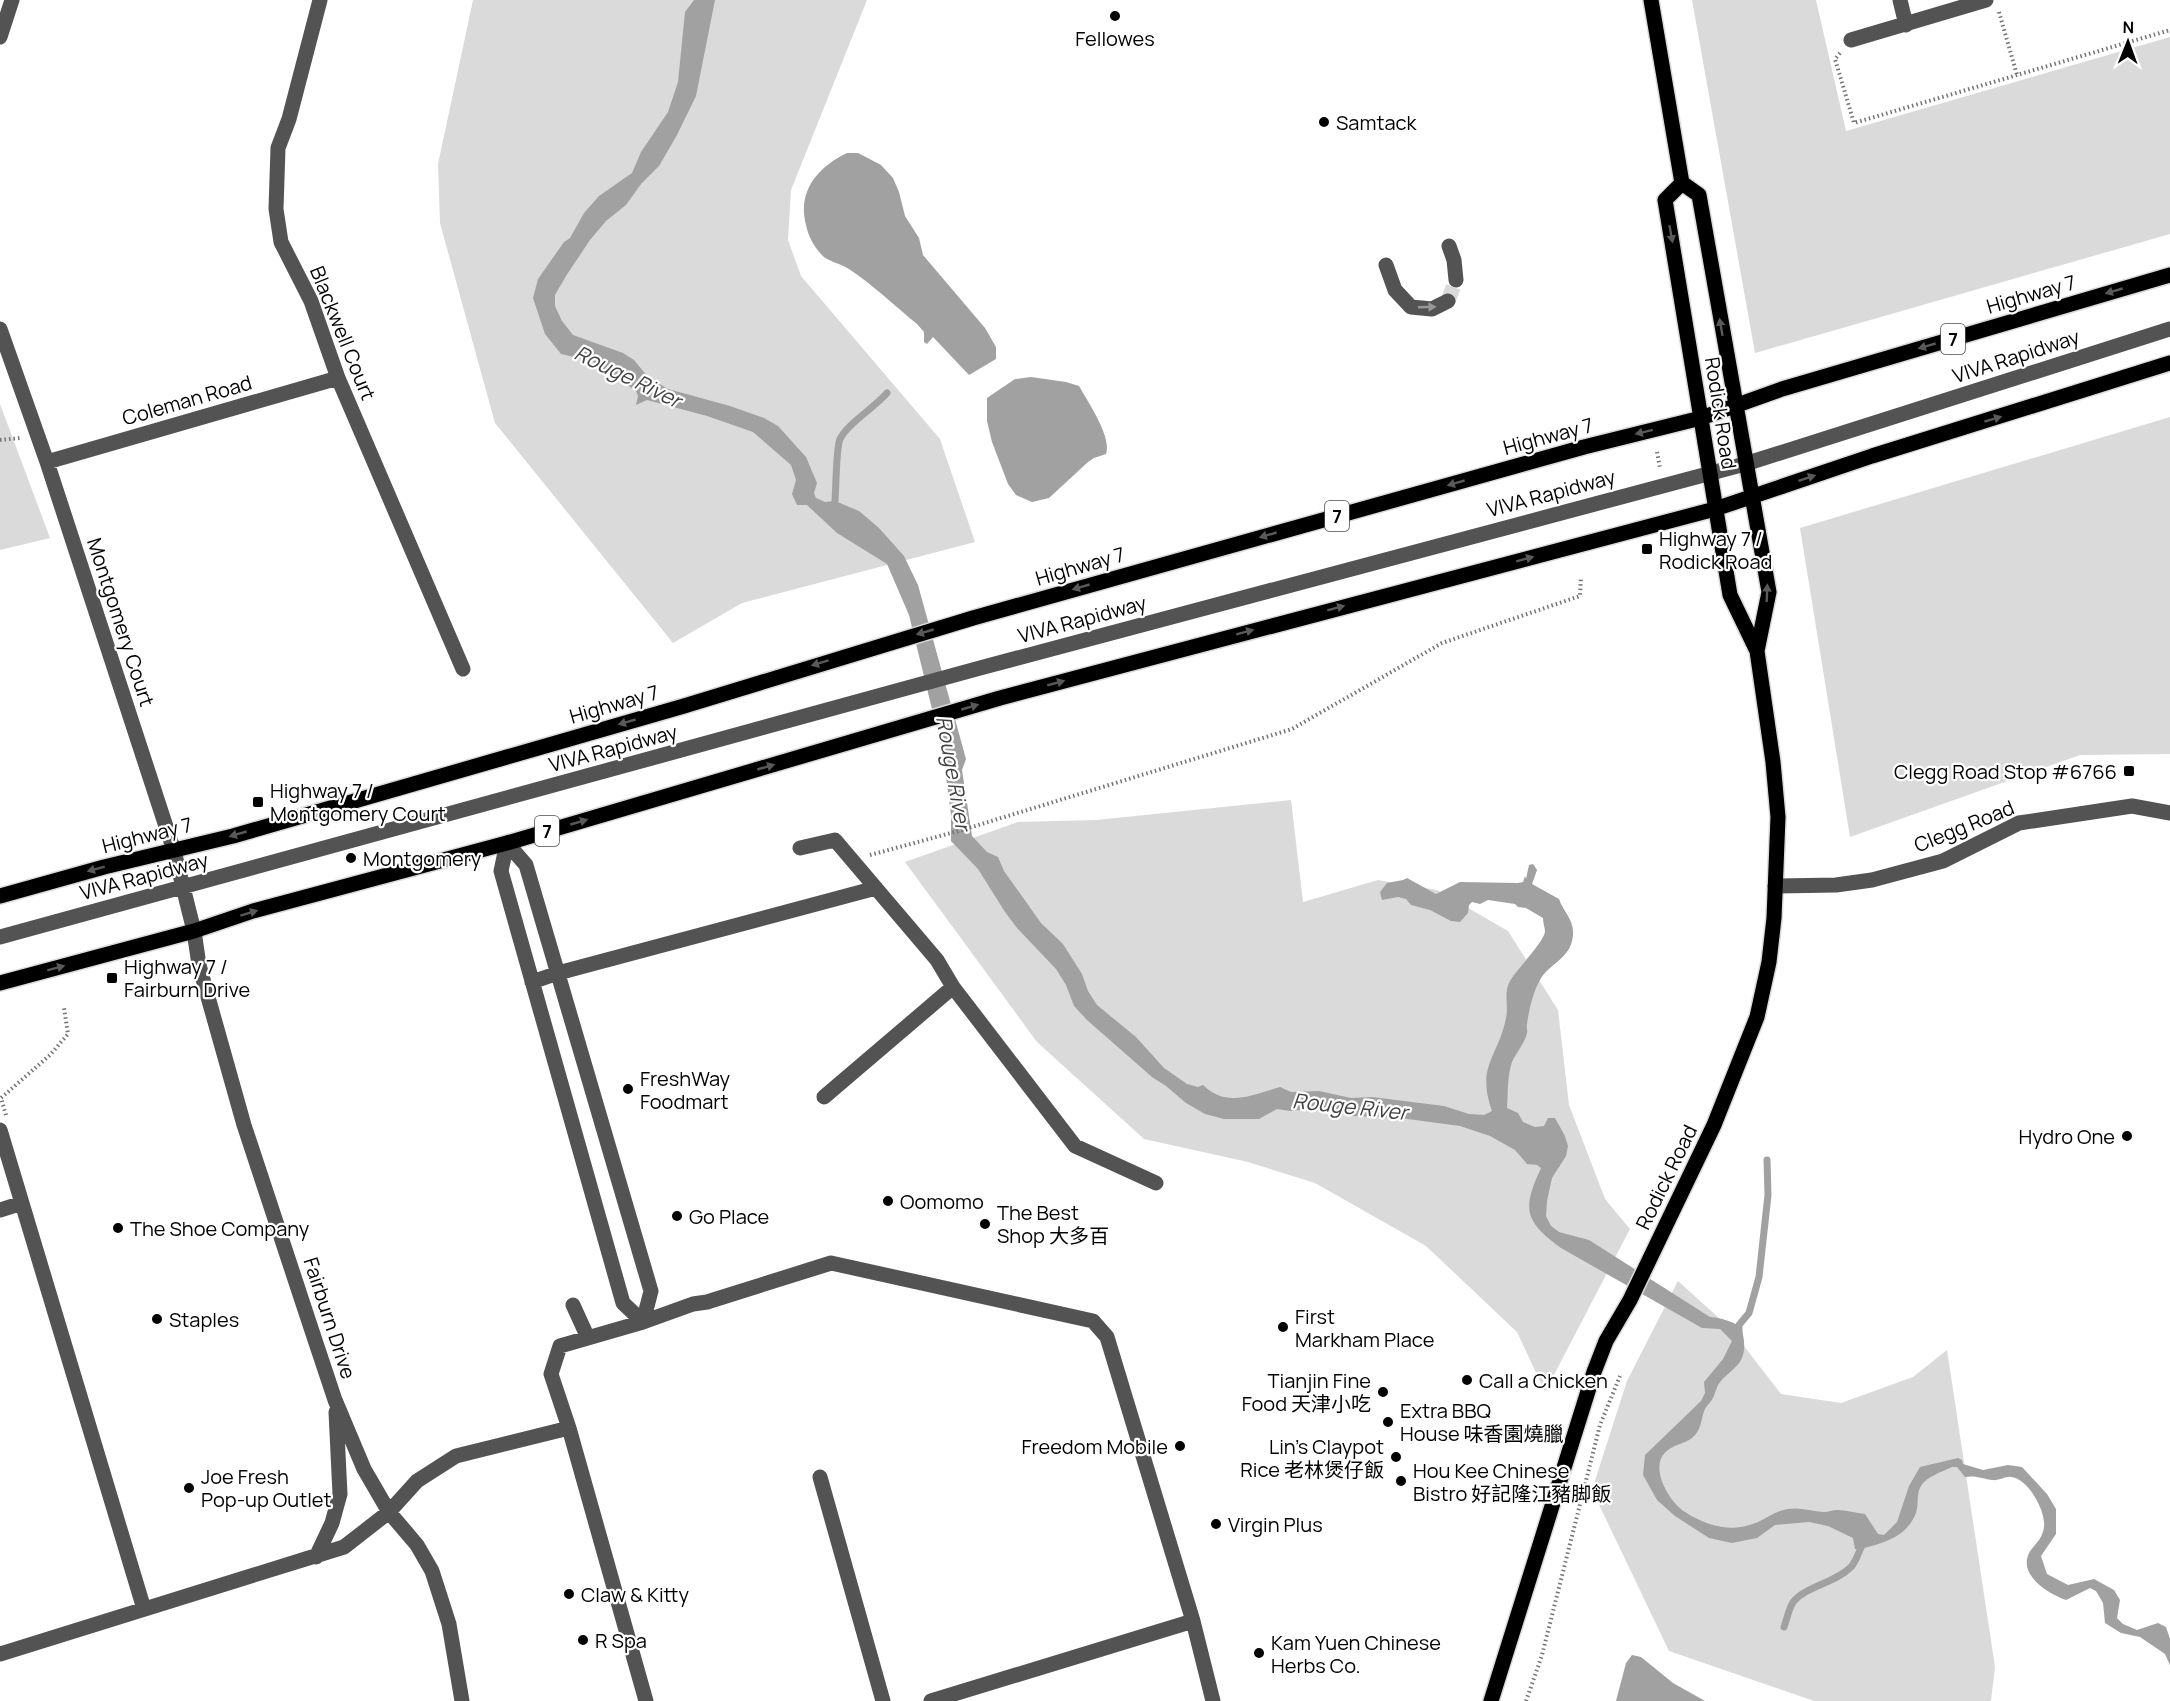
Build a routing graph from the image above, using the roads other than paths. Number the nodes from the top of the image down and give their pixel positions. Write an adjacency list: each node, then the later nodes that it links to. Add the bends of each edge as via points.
1 (12, 0): 7 (street)
2 (320, 0): 18 (street, Blackwell Court, via 278,148 276,209 281,242 311,301)
3 (1651, 0): 9 (main road)
4 (1900, 0): 6 (street)
5 (1986, 0): 6 (street)
6 (1906, 25): 8 (street)
7 (0, 37)
8 (1851, 40)
9 (1682, 183): 19 (main road, Rodick Road, one-way to 9, via 1699,195); 20 (main road, Rodick Road, one-way to 20, via 1665,200)
10 (1449, 246): 13 (street)
11 (1386, 266): 14 (street, one-way to 14, via 1395,290 1411,307 1432,309)
12 (2170, 274): 19 (main road, Highway 7 / 7, one-way to 19)
13 (1456, 280)
14 (1448, 301)
15 (2170, 328): 22 (street, VIVA Rapidway)
16 (0, 329): 21 (street, Montgomery Court)
17 (2170, 363): 24 (main road, 7, one-way to 17)
18 (338, 378): 21 (street, Coleman Road); 27 (street, Blackwell Court)
19 (1737, 405): 20 (main road, Highway 7 / 7); 22 (main road, Rodick Road)
20 (1701, 418): 23 (main road, Rodick Road); 31 (main road, Highway 7 / 7, one-way to 31, via 1561,453 973,618 672,709)
21 (47, 462): 31 (street, Montgomery Court)
22 (1745, 464): 23 (street, VIVA Rapidway); 24 (main road, Rodick Road)
23 (1709, 473): 25 (main road, Rodick Road); 33 (street, VIVA Rapidway, via 980,668)
24 (1751, 496): 25 (main road, 7); 26 (main road, Rodick Road, one-way to 24, via 1769,592)
25 (1715, 509): 26 (main road, Rodick Road, via 1730,595); 29 (main road, 7, one-way to 25, via 1000,698)
26 (1757, 651): 32 (main road, Rodick Road, via 1777,806)
27 (463, 669)
28 (2170, 813): 32 (street, Clegg Road, via 2132,806 2019,823 1943,861 1872,880)
29 (507, 843): 36 (main road, 7, one-way to 29, via 253,911); 38 (street, via 526,865); 39 (street, via 501,871)
30 (800, 848): 34 (street, via 835,840)
31 (174, 851): 33 (street, Montgomery Court); 35 (main road, Highway 7 / 7, one-way to 35)
32 (1775, 886): 63 (main road, Rodick Road, via 1769,962 1757,1017 1704,1147 1606,1341)
33 (183, 888): 36 (street, Montgomery Court); 37 (street, VIVA Rapidway)
34 (876, 888): 38 (street); 41 (street, via 937,960)
35 (0, 896)
36 (194, 931): 40 (main road, 7, one-way to 36); 50 (street, Fairburn Drive, via 199,966 244,1125)
37 (0, 937)
38 (558, 973): 39 (street); 48 (street, via 651,1291)
39 (532, 982): 48 (street, via 623,1304)
40 (0, 983)
41 (953, 987): 42 (street); 44 (street, via 1075,1146)
42 (824, 1096)
43 (4, 1124): 45 (street)
44 (1156, 1183)
45 (22, 1203): 46 (street); 55 (street)
46 (0, 1210)
47 (573, 1305): 49 (street)
48 (643, 1322): 49 (street); 56 (street, via 831,1263 1093,1321 1107,1337)
49 (588, 1338): 51 (street, via 560,1346 551,1374)
50 (335, 1400): 53 (street, Fairburn Drive, via 364,1469); 54 (street, via 340,1494)
51 (569, 1428): 53 (street, via 456,1456 417,1481); 59 (street)
52 (820, 1477): 60 (street)
53 (389, 1512): 54 (street, via 344,1547); 58 (street, Fairburn Drive, via 417,1545 432,1571 449,1624)
54 (316, 1557): 55 (street)
55 (144, 1609): 57 (street)
56 (1193, 1621): 61 (street); 62 (street)
57 (0, 1654)
58 (462, 1701)
59 (645, 1701)
60 (883, 1701)
61 (931, 1701)
62 (1213, 1701)
63 (1491, 1701)

